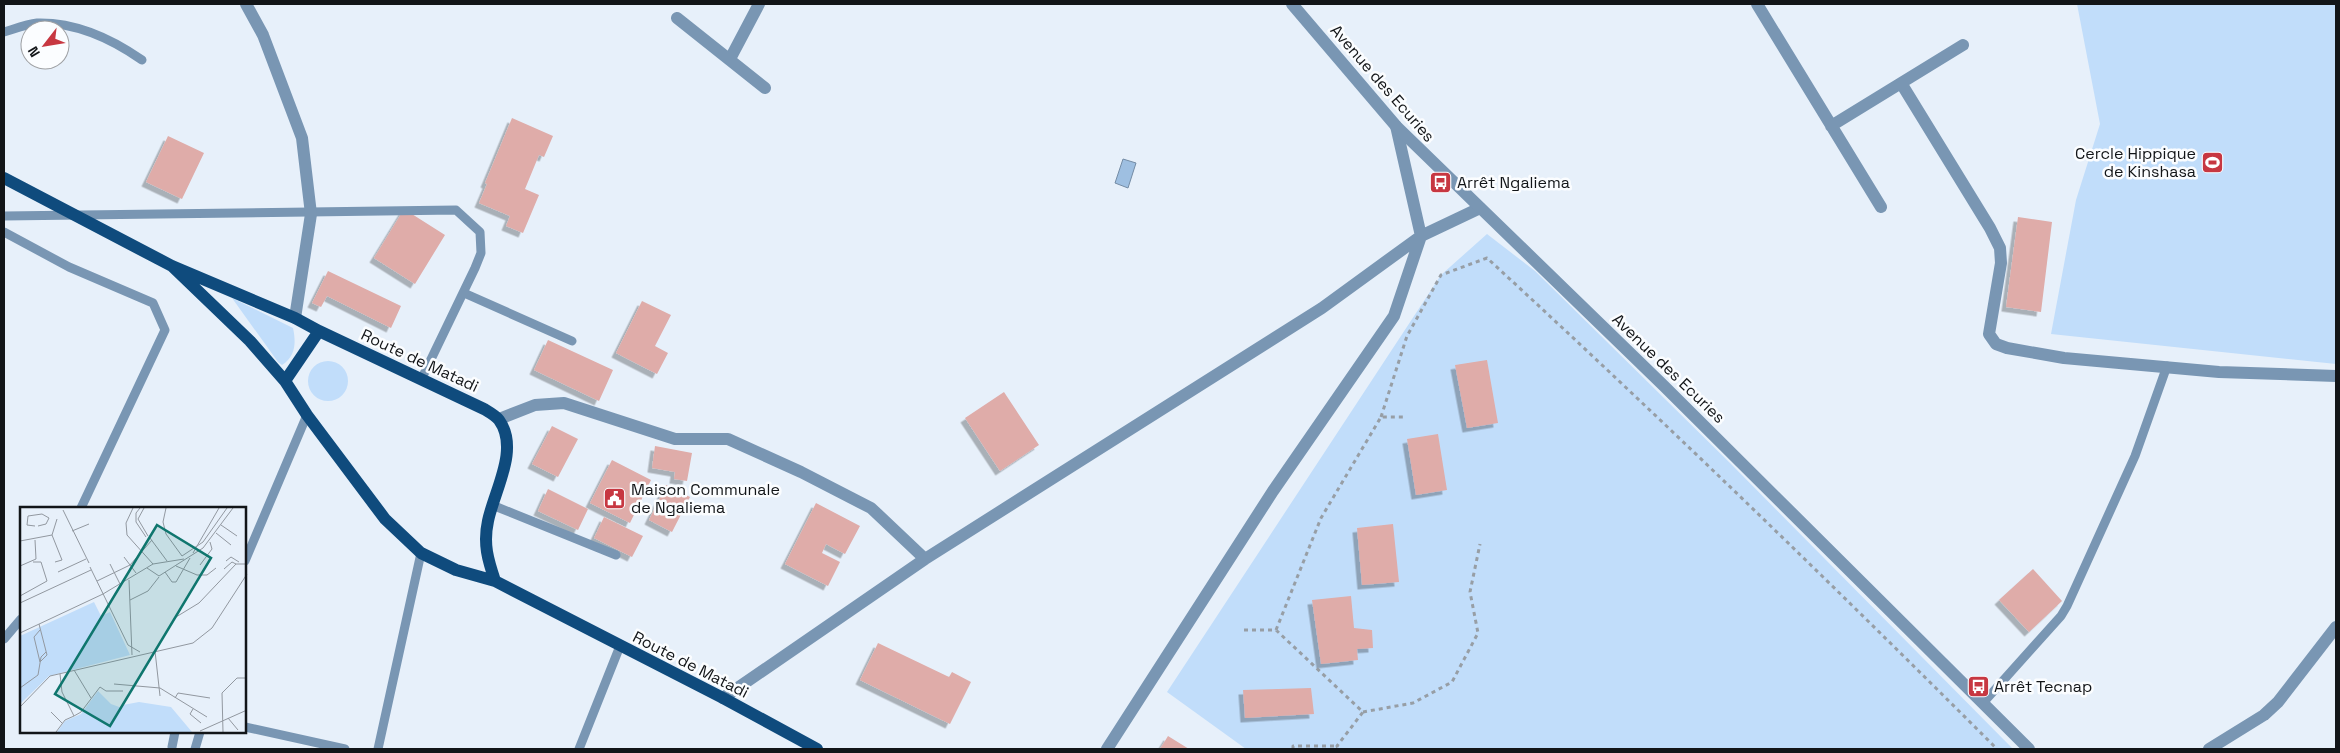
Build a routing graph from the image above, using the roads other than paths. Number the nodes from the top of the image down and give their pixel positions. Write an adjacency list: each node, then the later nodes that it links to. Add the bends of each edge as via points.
1 (246, 4): 22 (street, via 264,35 302,138 312,214)
2 (759, 4): 8 (street)
3 (1292, 4): 12 (street, Avenue des Ecuries)
4 (1757, 4): 13 (street)
5 (677, 18): 8 (street)
6 (4, 32): 9 (lane, via 36,23 73,27 119,44)
7 (1963, 45): 10 (street)
8 (730, 59): 11 (street)
9 (142, 60)
10 (1901, 83): 13 (street); 25 (street, via 2000,248 2001,263 1989,334 1996,344 2064,358)
11 (765, 88)
12 (1396, 126): 16 (street, Avenue des Ecuries); 19 (street)
13 (1831, 126): 15 (street)
14 (4, 178): 20 (main road, Route de Matadi)
15 (1881, 207)
16 (1480, 208): 19 (street); 43 (street, Avenue des Ecuries)
17 (4, 216): 21 (lane, via 456,210 480,232 481,253)
18 (4, 232): 32 (lane, via 69,267 153,303 165,330)
19 (1421, 236): 36 (street, via 1322,308); 53 (street, via 1394,316 1273,491)
20 (172, 266): 22 (main road, Route de Matadi); 28 (main road, Route de Matadi, via 250,341)
21 (464, 293): 24 (lane); 27 (lane)
22 (296, 318): 23 (main road, Route de Matadi)
23 (319, 331): 27 (main road, Route de Matadi); 28 (main road)
24 (572, 340)
25 (2168, 366): 26 (street, via 2219,372); 43 (lane, via 2135,456 2068,606)
26 (2336, 376)
27 (422, 378): 30 (main road, Route de Matadi)
28 (285, 381): 29 (main road, Route de Matadi)
29 (307, 415): 33 (main road, Route de Matadi, via 385,520); 35 (lane)
30 (499, 419): 31 (main road, via 506,433 507,449); 36 (street, via 535,405 564,403 675,439 728,438 871,508)
31 (492, 505): 34 (lane); 37 (main road, via 485,552)
32 (81, 507)
33 (421, 553): 37 (main road, Route de Matadi, via 456,570); 50 (lane)
34 (616, 556)
35 (246, 559)
36 (924, 559): 42 (street)
37 (495, 581): 41 (main road, Route de Matadi)
38 (20, 620): 40 (lane)
39 (2336, 627): 55 (street, via 2278,702 2264,715)
40 (4, 639)
41 (620, 646): 42 (main road, Route de Matadi); 51 (lane)
42 (723, 698): 52 (main road, Route de Matadi)
43 (1983, 703): 54 (street, Avenue des Ecuries)
44 (246, 727): 49 (lane)
45 (175, 733): 47 (lane)
46 (200, 733): 48 (lane)
47 (172, 747)
48 (196, 749)
49 (345, 749)
50 (378, 749)
51 (579, 749)
52 (817, 749)
53 (1108, 749)
54 (2029, 749)
55 (2209, 749)

